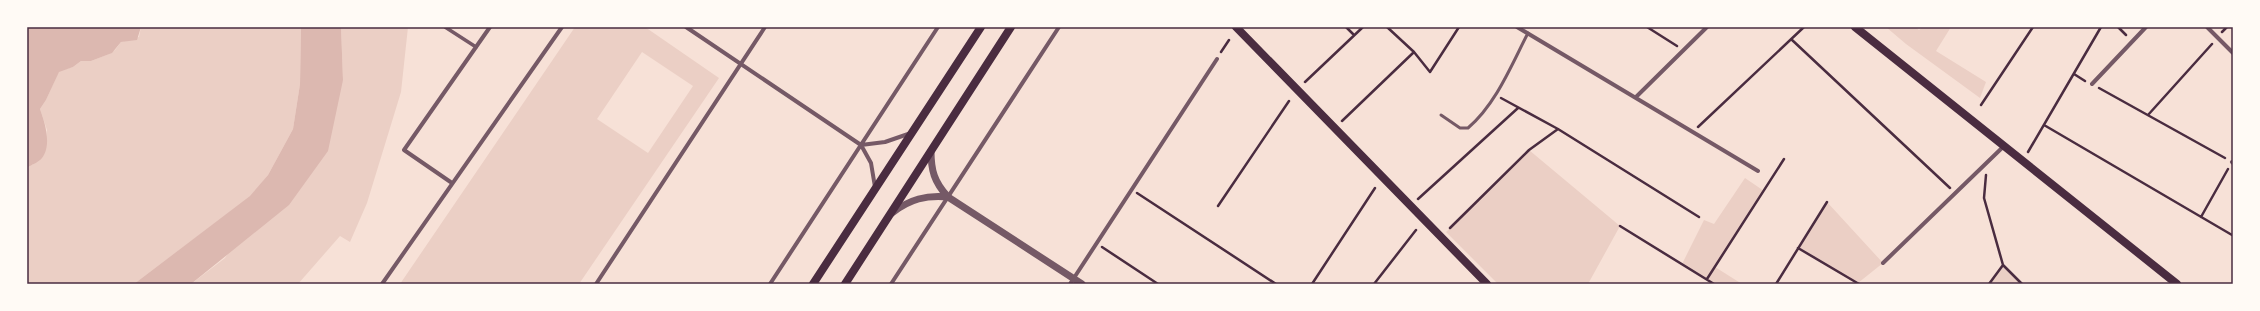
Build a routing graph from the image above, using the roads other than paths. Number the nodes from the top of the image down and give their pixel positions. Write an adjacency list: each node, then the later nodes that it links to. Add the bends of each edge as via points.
1 (445, 27): 17 (street)
2 (490, 27): 17 (street)
3 (562, 27): 29 (street)
4 (686, 27): 20 (street)
5 (765, 27): 20 (street)
6 (938, 27): 25 (street)
7 (981, 27): 24 (main road)
8 (1011, 27): 27 (main road)
9 (1059, 27): 31 (street)
10 (1236, 27): 42 (main road)
11 (1517, 27): 16 (street)
12 (1707, 27): 22 (street)
13 (1855, 27): 26 (main road)
14 (2146, 27): 21 (street)
15 (2207, 27): 18 (street)
16 (1528, 33): 22 (street); 23 (lane, via 1496,94 1476,122 1468,128 1460,128)
17 (476, 47): 29 (street, via 404,150)
18 (2233, 53)
19 (1216, 59): 34 (street)
20 (741, 64): 25 (street); 36 (street)
21 (2092, 84)
22 (1636, 97): 28 (street)
23 (1441, 115)
24 (912, 132): 25 (street, via 885,142); 30 (main road)
25 (861, 145): 30 (street, via 871,163); 37 (street)
26 (2004, 146): 33 (street); 43 (main road)
27 (932, 151): 31 (street, via 933,176); 32 (main road)
28 (1758, 171)
29 (452, 183): 35 (street)
30 (875, 188): 38 (main road)
31 (948, 197): 32 (street, via 923,196); 34 (street); 40 (street)
32 (891, 214): 39 (main road)
33 (1884, 263)
34 (1072, 281): 41 (street)
35 (382, 284)
36 (596, 284)
37 (770, 284)
38 (813, 284)
39 (845, 284)
40 (891, 284)
41 (1082, 284)
42 (1487, 284)
43 (2177, 284)

